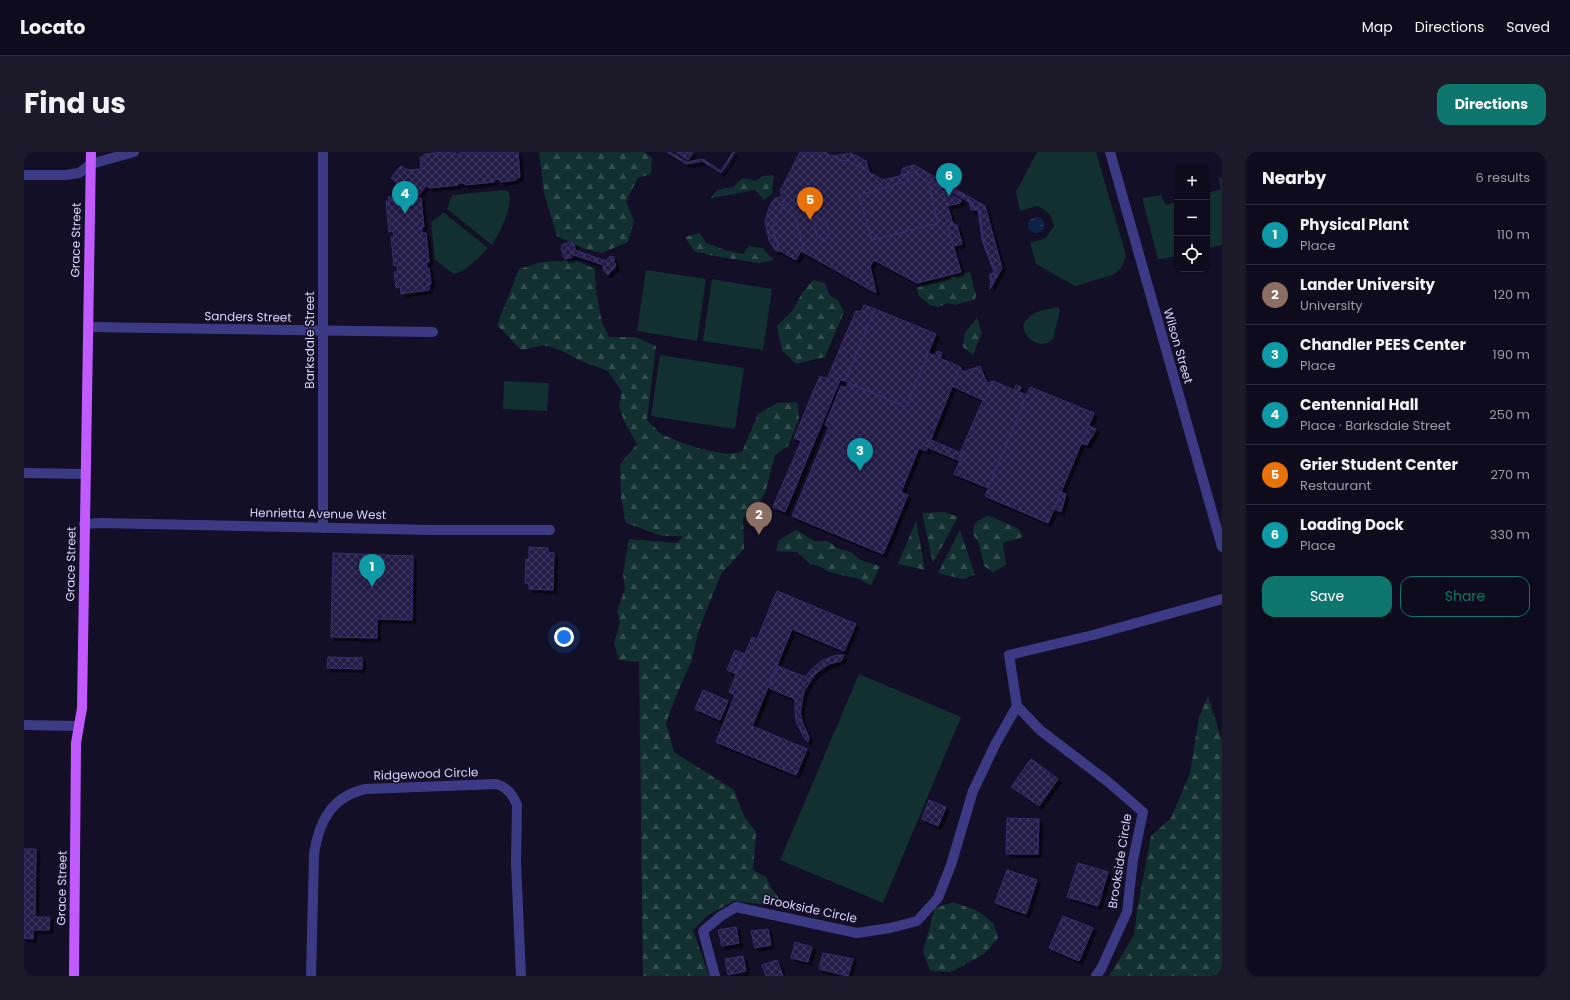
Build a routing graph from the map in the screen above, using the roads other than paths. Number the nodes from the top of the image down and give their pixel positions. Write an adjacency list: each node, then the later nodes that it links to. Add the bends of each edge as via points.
1 (91, 152): 5 (main road, Grace Street)
2 (134, 152): 5 (street)
3 (323, 152): 8 (street, Barksdale Street)
4 (1110, 152): 15 (street, Wilson Street)
5 (91, 164): 6 (street, via 78,173); 7 (main road, Grace Street)
6 (24, 175)
7 (88, 327): 8 (street, Sanders Street); 11 (main road, Grace Street)
8 (324, 331): 9 (street, Sanders Street); 13 (street, Barksdale Street)
9 (433, 332)
10 (24, 473): 11 (street)
11 (86, 474): 12 (main road, Grace Street)
12 (84, 524): 13 (street, Henrietta Avenue West); 19 (main road, Grace Street, via 82,708)
13 (323, 528): 14 (street, Henrietta Avenue West)
14 (550, 530)
15 (1222, 547)
16 (1222, 599): 17 (street, via 1093,635 1009,655)
17 (1017, 706): 23 (street, Brookside Circle, via 973,791 952,865 938,898 917,921 857,933 736,907 703,931); 24 (street, Brookside Circle, via 1040,730 1143,812 1133,860 1127,912)
18 (24, 725): 19 (street)
19 (79, 726): 20 (main road, Grace Street, via 76,743)
20 (74, 976)
21 (311, 976): 22 (street, Ridgewood Circle, via 314,854 321,826 338,801 366,789 496,784 508,790 517,805 516,863)
22 (520, 976)
23 (715, 976)
24 (1096, 976)

